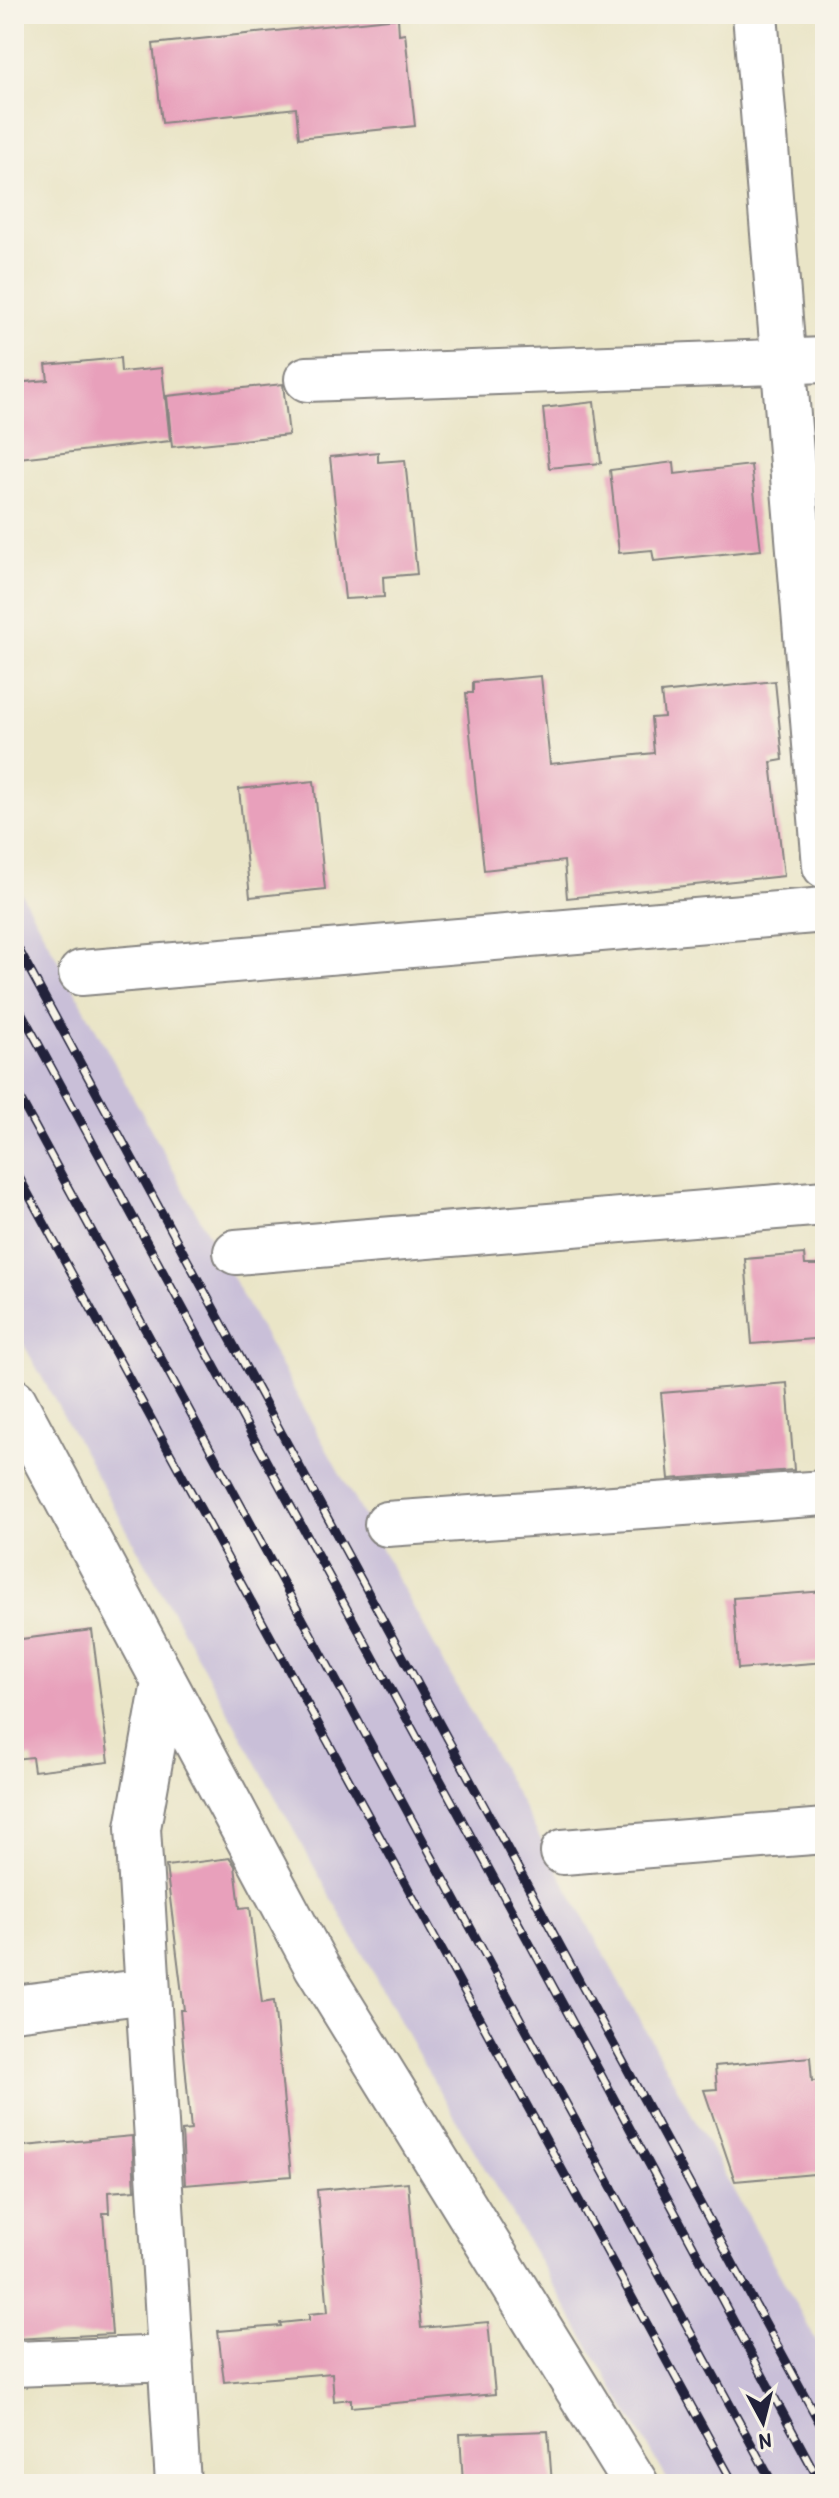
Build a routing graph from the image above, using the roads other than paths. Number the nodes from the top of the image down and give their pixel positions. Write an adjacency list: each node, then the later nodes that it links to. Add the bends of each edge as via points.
1 (755, 14): 2 (street)
2 (804, 362): 3 (street); 4 (street)
3 (307, 379)
4 (825, 866)
5 (825, 910): 6 (street)
6 (81, 973)
7 (825, 1203): 8 (street)
8 (236, 1252)
9 (14, 1401): 12 (street)
10 (825, 1493): 11 (street)
11 (387, 1524)
12 (164, 1683): 15 (street, via 138,1828); 20 (street, via 317,1967)
13 (825, 1831): 14 (street)
14 (563, 1852)
15 (148, 1991): 16 (street); 17 (street)
16 (14, 2008)
17 (171, 2358): 18 (street); 19 (street)
18 (14, 2364)
19 (178, 2484)
20 (636, 2484)

